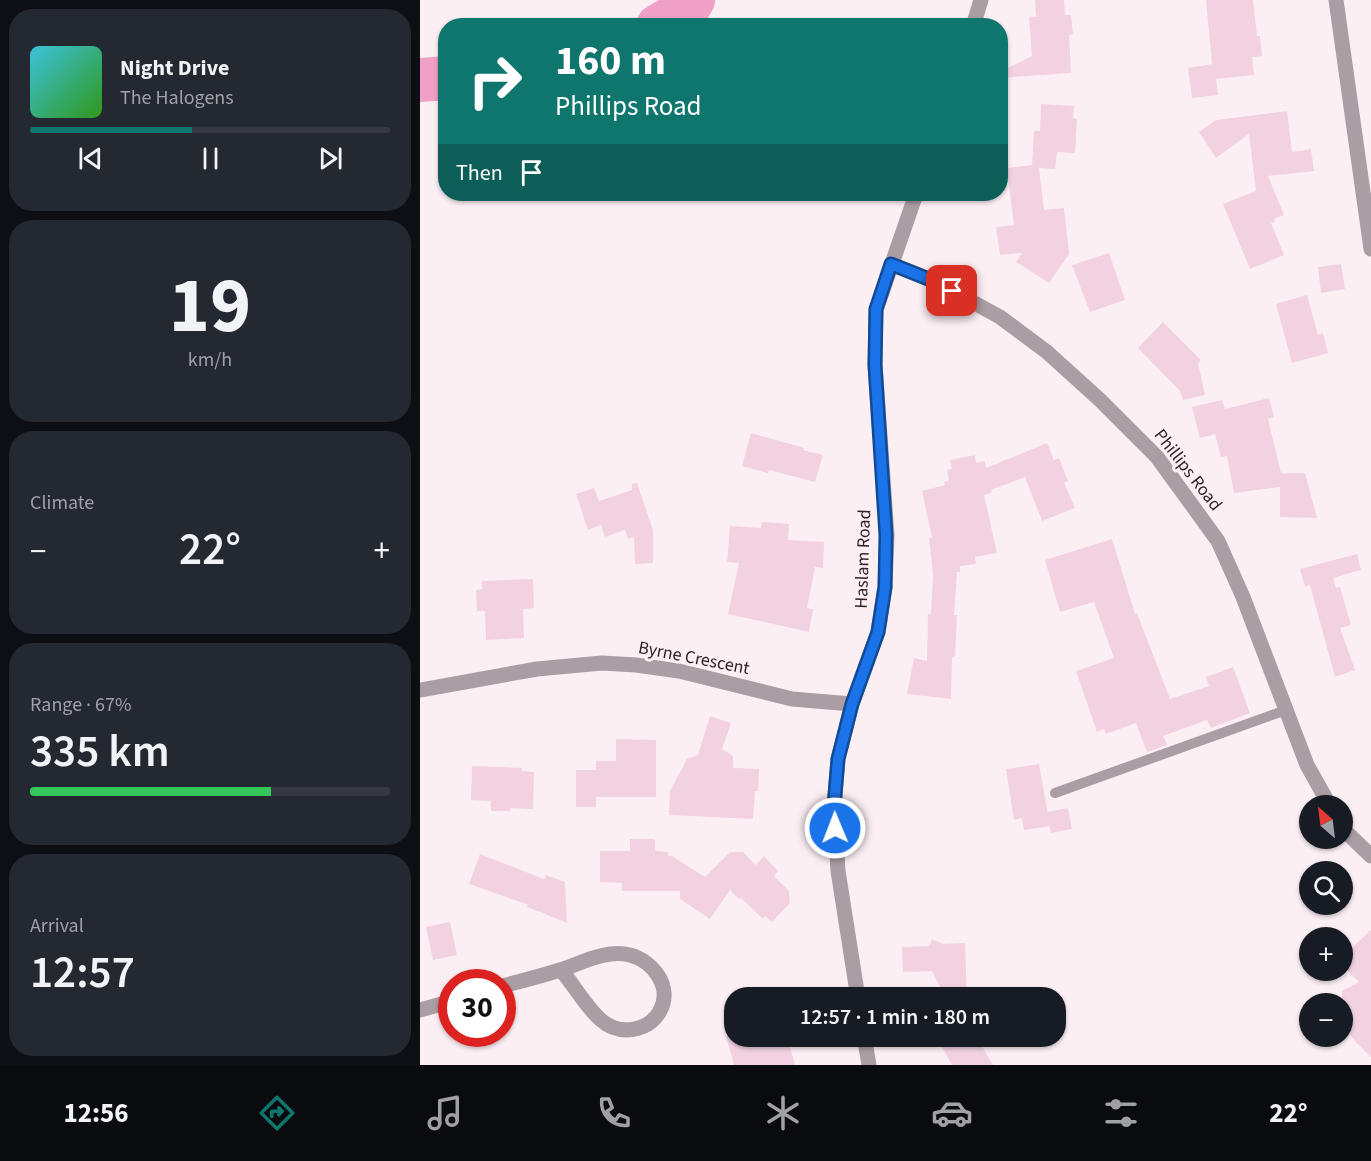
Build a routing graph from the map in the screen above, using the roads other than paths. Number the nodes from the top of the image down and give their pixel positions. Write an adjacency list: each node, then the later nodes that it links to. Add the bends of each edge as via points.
1 (981, 0): 3 (street)
2 (1336, 0): 5 (street)
3 (975, 18)
4 (914, 201): 6 (street, Haslam Road)
5 (1371, 249)
6 (891, 264): 8 (street, Haslam Road, via 876,309 885,587 878,632); 9 (street, Phillips Road, via 936,282 1029,338 1100,400 1157,458 1218,541)
7 (420, 690): 8 (street, Byrne Crescent, via 537,669 602,663 679,671 792,699)
8 (852, 704): 16 (street, Haslam Road, via 838,759 834,807 838,871)
9 (1286, 710): 10 (lane); 11 (street, Phillips Road, via 1307,765)
10 (1055, 793)
11 (1324, 795)
12 (1353, 839): 13 (street)
13 (1371, 856)
14 (561, 970): 14 (street, via 609,954 629,954 644,960 658,973 664,991 660,1010 649,1023 633,1030 617,1028 601,1020); 15 (street)
15 (516, 982)
16 (856, 987)
17 (438, 1005): 18 (street)
18 (420, 1010)
19 (866, 1047): 20 (street)
20 (869, 1065)

